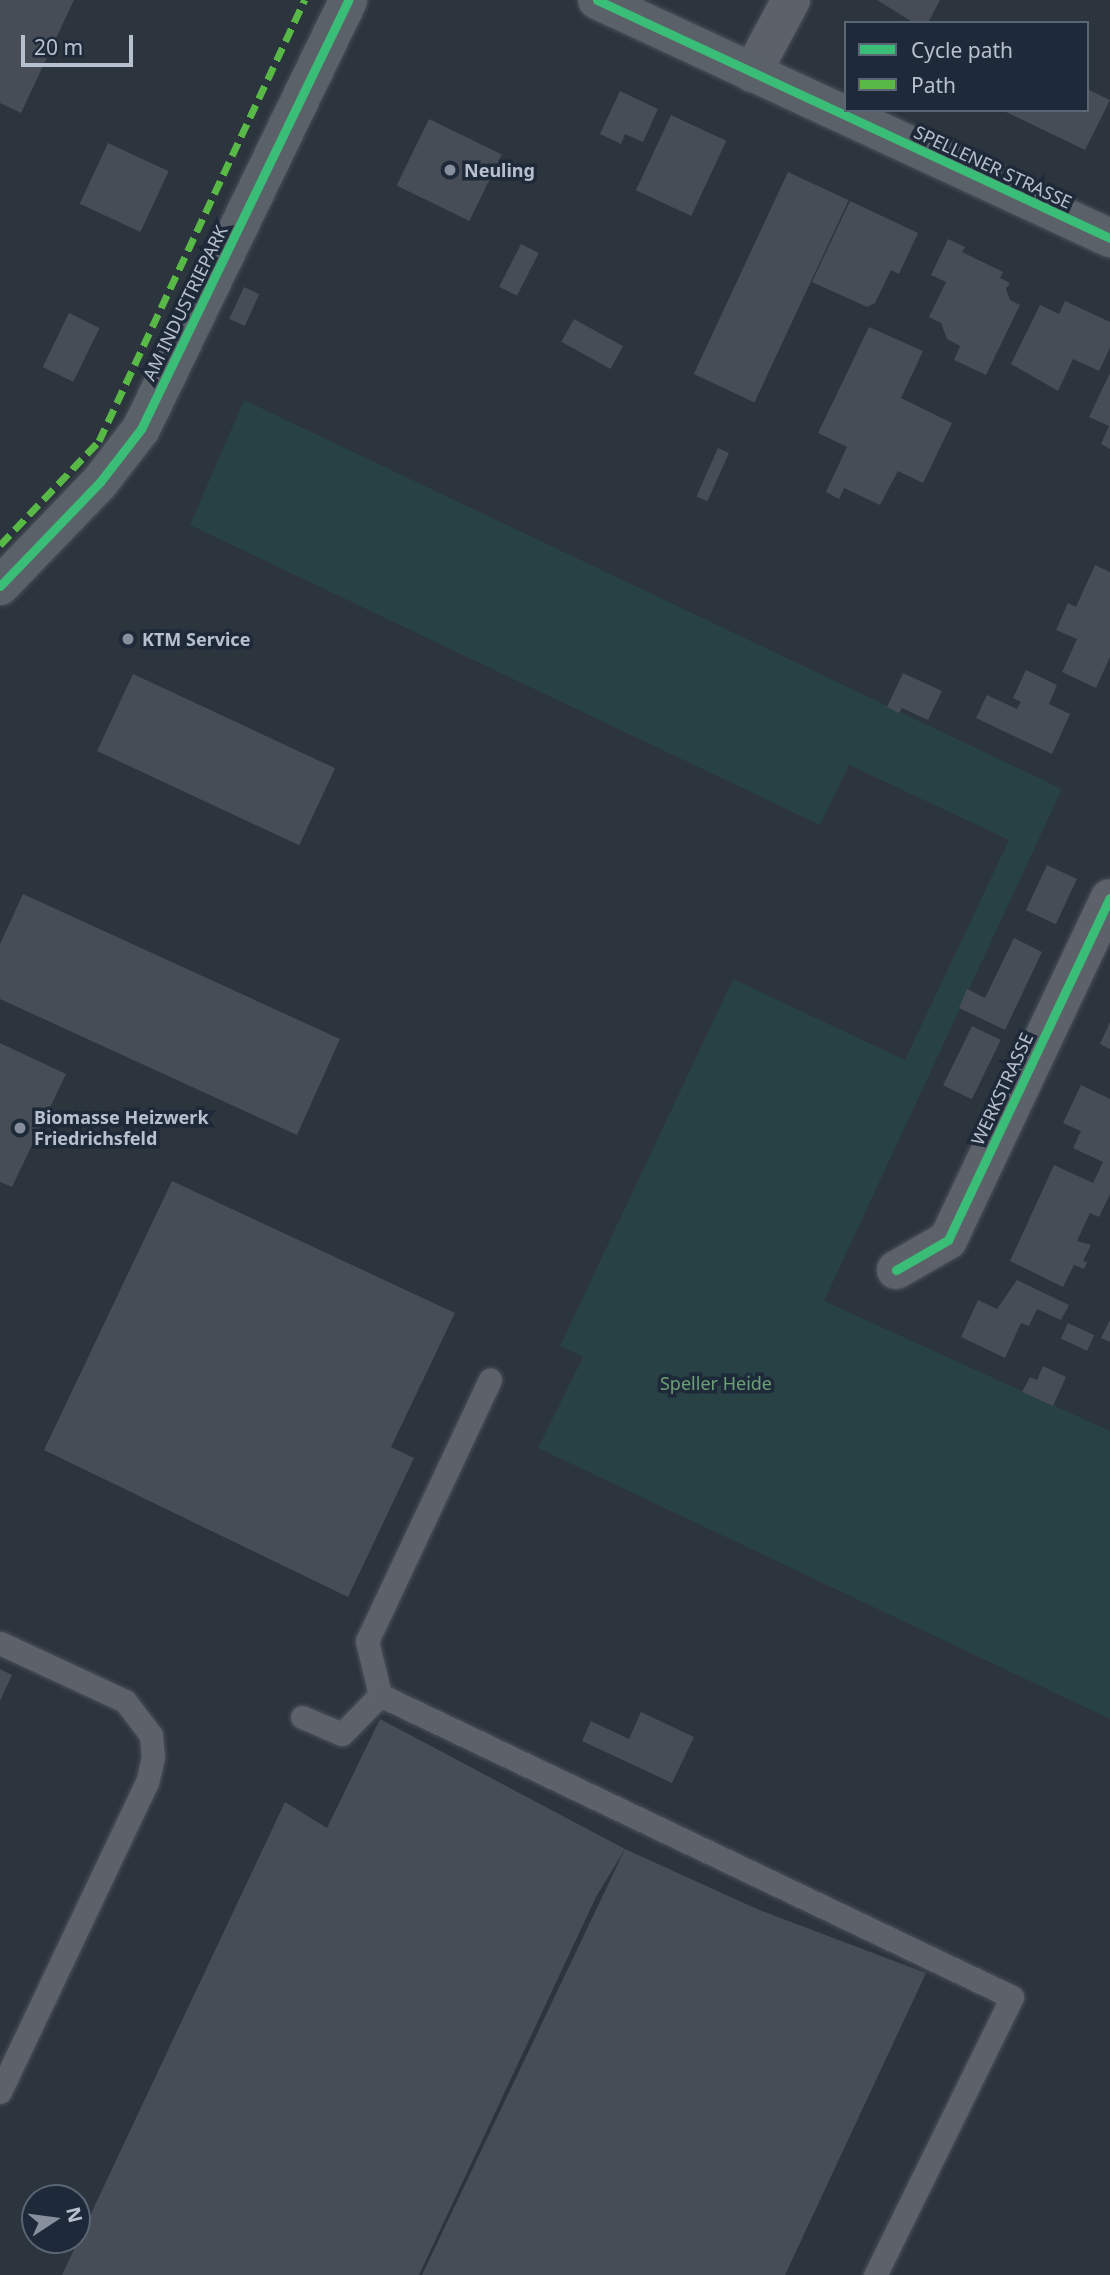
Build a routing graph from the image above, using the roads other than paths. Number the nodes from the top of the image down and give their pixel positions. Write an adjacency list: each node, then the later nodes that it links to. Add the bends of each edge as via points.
1 (348, 0): 6 (street, AM INDUSTRIEPARK, via 141,429 100,482)
2 (597, 0): 4 (street, SPELLENER STRASSE)
3 (791, 0): 4 (street)
4 (752, 73): 5 (street, SPELLENER STRASSE)
5 (1110, 237)
6 (0, 586)
7 (1110, 898): 8 (street, WERKSTRASSE, via 948,1240)
8 (896, 1270)
9 (490, 1380): 11 (lane, via 367,1641)
10 (0, 1643): 13 (lane, via 125,1701 151,1735 153,1757 147,1782)
11 (380, 1695): 12 (lane, via 342,1734); 14 (lane, via 1012,1997)
12 (302, 1717)
13 (0, 2092)
14 (875, 2275)

